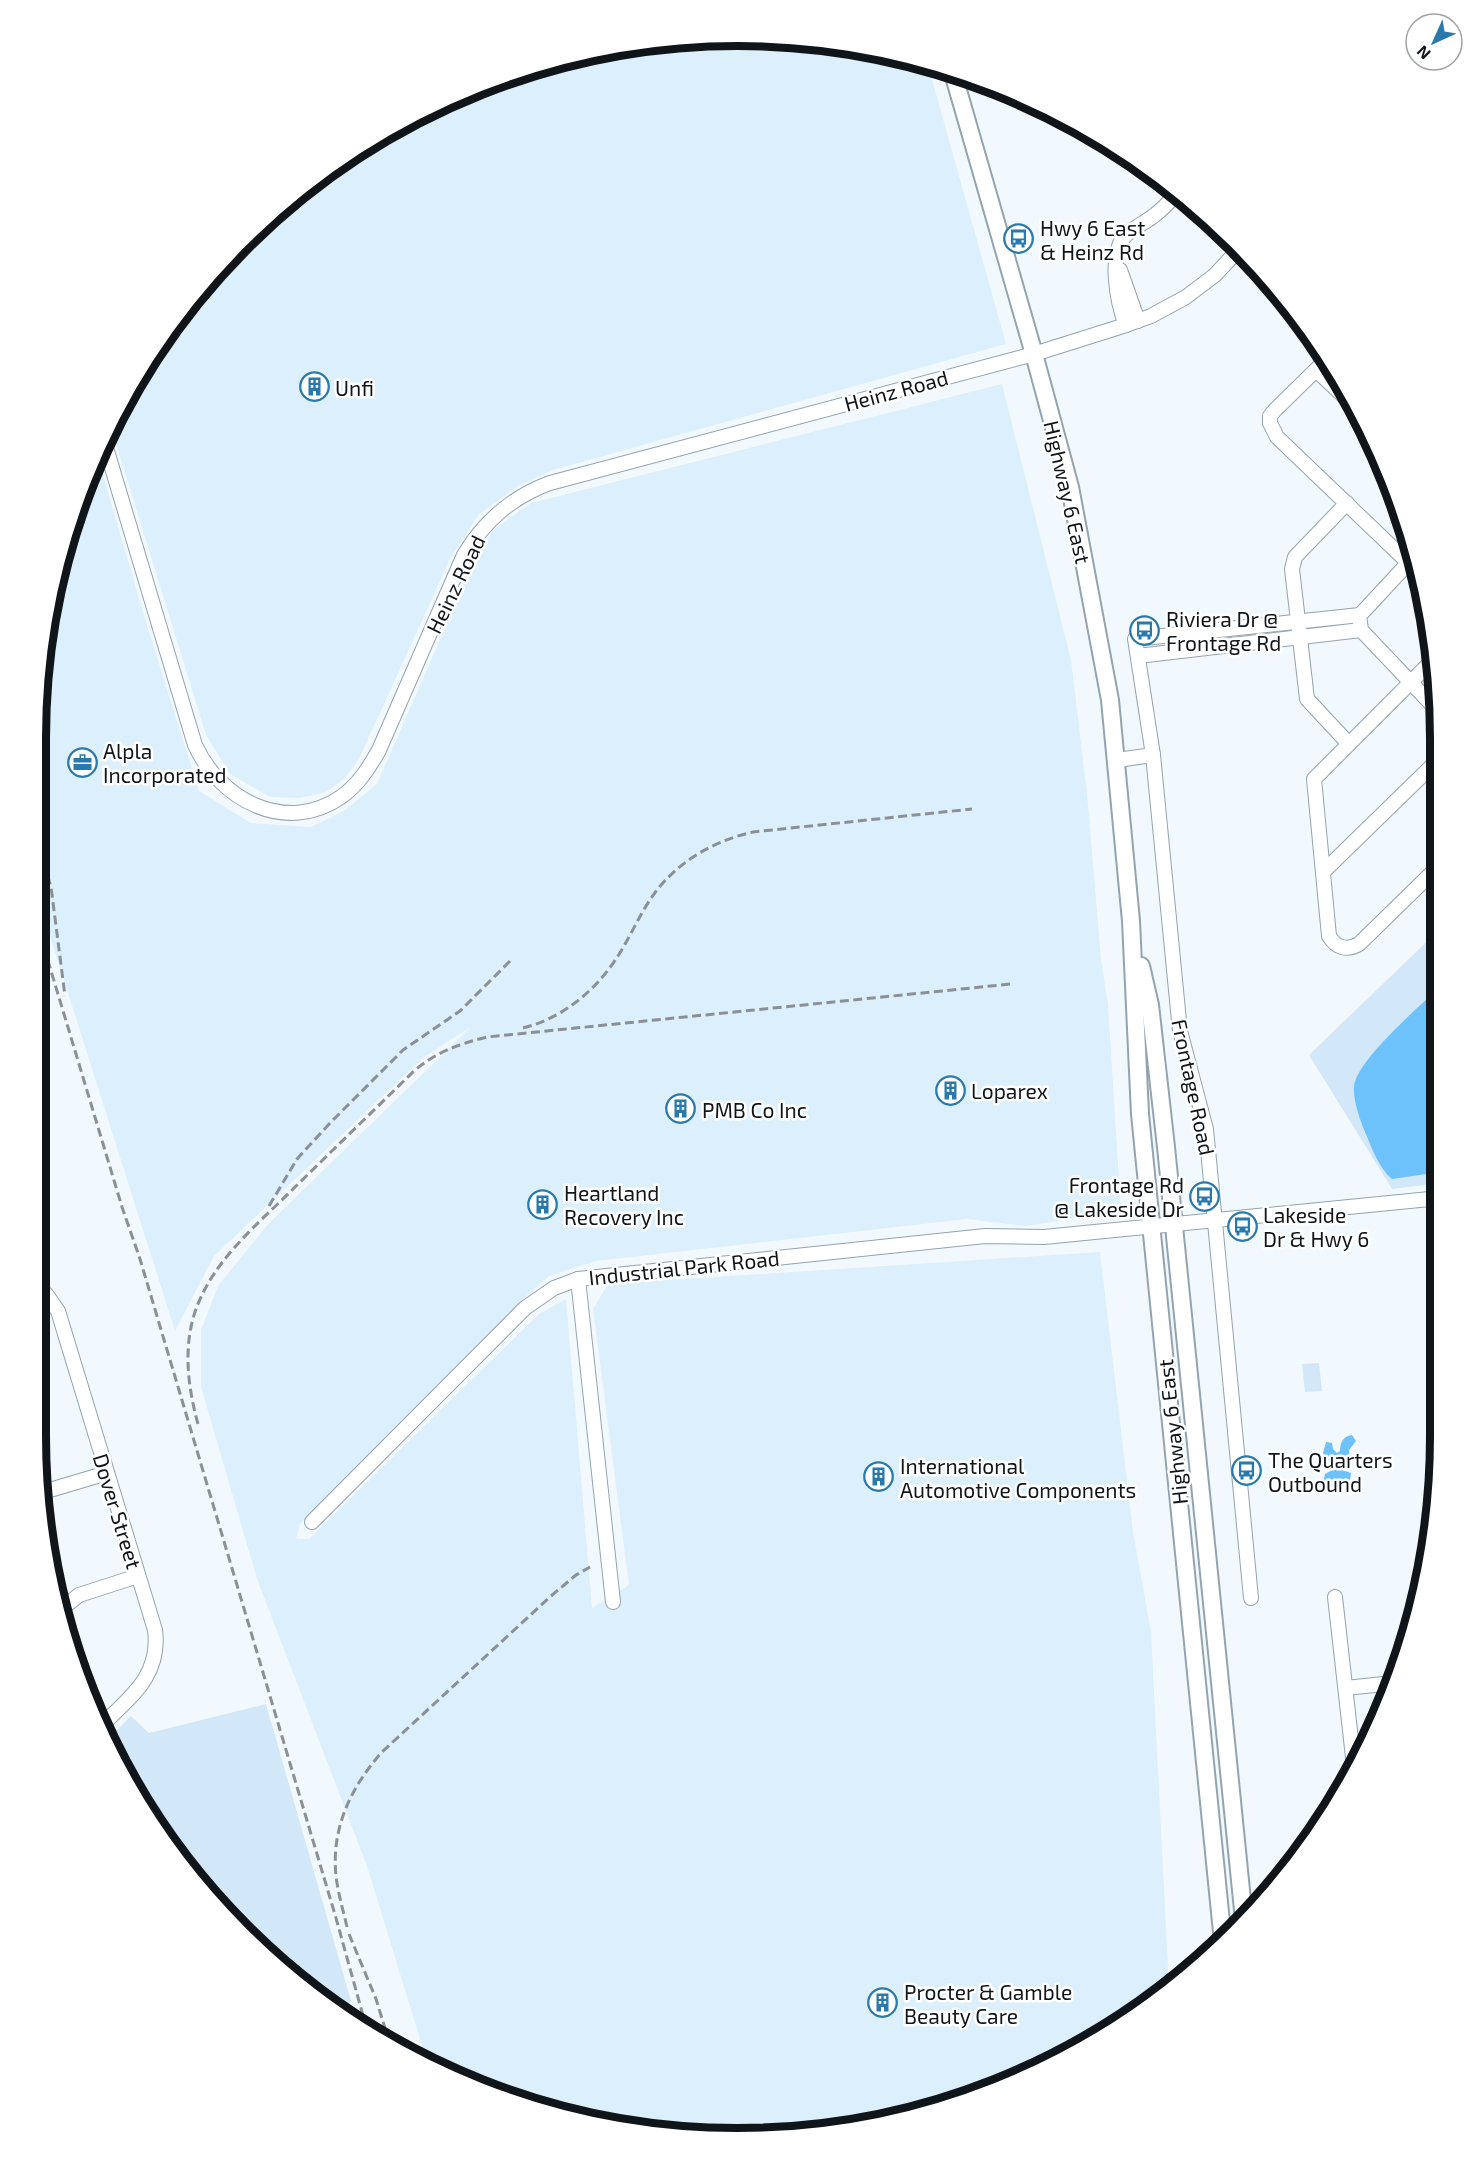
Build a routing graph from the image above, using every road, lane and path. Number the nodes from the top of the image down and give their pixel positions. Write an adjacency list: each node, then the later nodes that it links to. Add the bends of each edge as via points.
1 (955, 82): 5 (main road, Highway 6 East)
2 (1171, 199): 4 (street, via 1120,242 1117,298)
3 (1233, 256): 4 (street, Heinz Road, via 1201,286 1167,308)
4 (1132, 323): 5 (street, Heinz Road)
5 (1034, 354): 7 (street, Heinz Road, via 550,483 513,500 483,527 464,555 371,765 340,797 320,807 296,812 273,810 243,800 221,784 201,758); 21 (main road, Highway 6 East, via 1070,487 1100,641)
6 (1321, 365): 8 (street, via 1275,410 1270,423 1277,437)
7 (108, 454)
8 (1347, 503): 9 (street); 12 (street, via 1295,557)
9 (1406, 558)
10 (1408, 568): 11 (street)
11 (1360, 615): 12 (street); 13 (street)
12 (1298, 621): 14 (street); 15 (street, Frontage Road, via 1135,639)
13 (1361, 630): 14 (street); 17 (street)
14 (1299, 637): 15 (street); 19 (street, via 1307,699)
15 (1138, 656): 20 (street, Frontage Road)
16 (1426, 667): 17 (street)
17 (1411, 682): 18 (street); 19 (street)
18 (1428, 701)
19 (1348, 743): 23 (street, via 1314,779)
20 (1153, 756): 21 (street); 27 (street, Frontage Road, via 1180,1032 1206,1129)
21 (1117, 760): 25 (main road, Highway 6 East)
22 (1430, 768): 23 (street)
23 (1323, 872): 24 (street, via 1329,936 1341,948 1359,944)
24 (1430, 875)
25 (1131, 921): 28 (main road, Highway 6 East, via 1150,1005); 29 (main road, Highway 6 East, via 1140,1114)
26 (1430, 1199): 27 (street, Industrial Park Road)
27 (1216, 1221): 28 (street, Industrial Park Road); 36 (street, Frontage Road)
28 (1173, 1225): 29 (street, Industrial Park Road); 44 (main road, Highway 6 East)
29 (1152, 1227): 30 (street, Industrial Park Road, via 1044,1238 985,1236); 45 (main road, Highway 6 East)
30 (578, 1279): 34 (street, Industrial Park Road, via 554,1288 525,1308); 38 (street)
31 (46, 1294): 32 (street, Dover Street, via 58,1311)
32 (107, 1473): 33 (street); 35 (street, Dover Street)
33 (49, 1490)
34 (312, 1522)
35 (138, 1576): 39 (street, via 79,1595); 42 (street, Dover Street, via 155,1630 155,1658 142,1685)
36 (1251, 1598)
37 (1335, 1598): 41 (street)
38 (613, 1602)
39 (68, 1604)
40 (1383, 1684): 41 (street)
41 (1346, 1688): 43 (street)
42 (108, 1719)
43 (1353, 1752)
44 (1243, 1908)
45 (1222, 1930)

